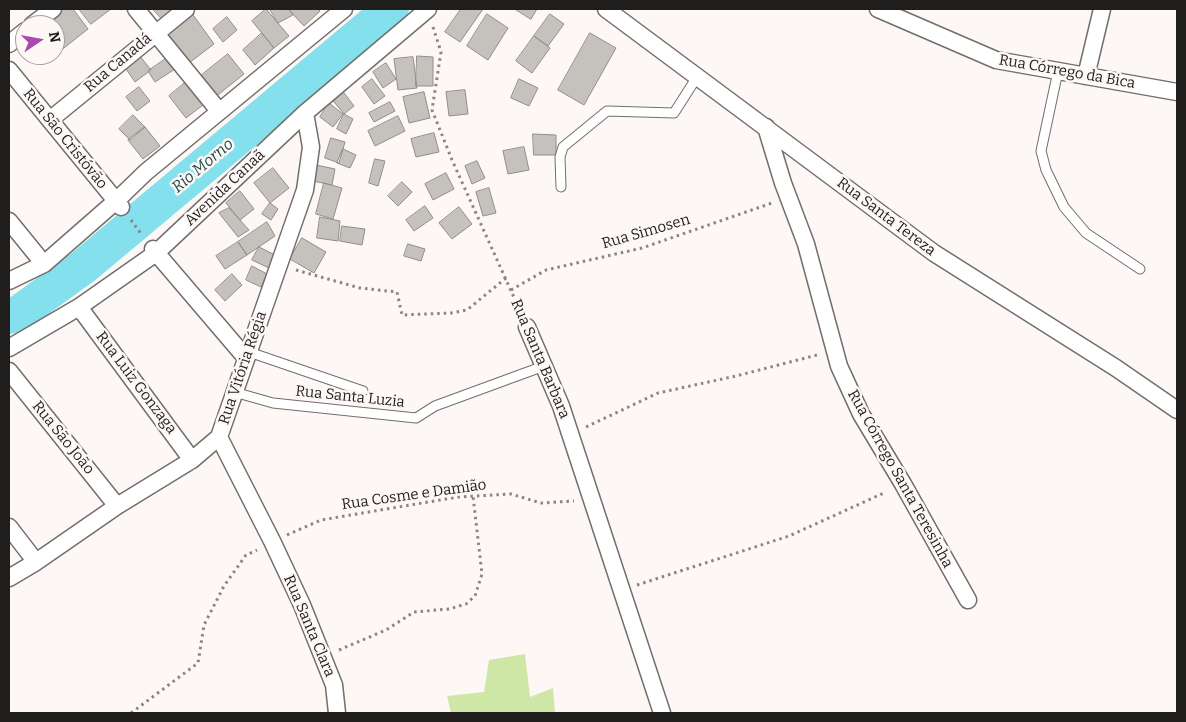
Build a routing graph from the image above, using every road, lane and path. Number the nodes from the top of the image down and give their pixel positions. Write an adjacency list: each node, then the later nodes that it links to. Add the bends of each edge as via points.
1 (136, 9): 9 (street)
2 (186, 9): 9 (street, Rua Canadá)
3 (344, 9): 15 (street)
4 (428, 9): 16 (street, Avenida Canaã)
5 (606, 9): 12 (street, Rua Santa Tereza)
6 (878, 9): 11 (street, Rua Córrego da Bica, via 996,60)
7 (1102, 9): 13 (street)
8 (433, 26): 27 (path, Rua Santa Barbara, via 441,52 432,110)
9 (156, 32): 15 (street); 17 (street, Rua Canadá)
10 (9, 70): 17 (street, Rua São Cristóvão)
11 (1058, 71): 13 (street, Rua Córrego da Bica); 26 (lane, via 1041,151 1046,170 1064,207 1086,234)
12 (697, 76): 18 (street, Rua Santa Tereza); 19 (lane, via 674,113 607,111 563,147)
13 (1086, 76): 14 (street, Rua Córrego da Bica)
14 (1177, 92)
15 (219, 111): 21 (street, via 146,172)
16 (305, 114): 23 (street, Avenida Canaã); 25 (street, Rua Vitória Régia, via 311,147 305,190)
17 (50, 119): 21 (street, Rua São Cristóvão)
18 (766, 127): 20 (street, Rua Córrego Santa Teresinha); 39 (street, Rua Santa Tereza, via 934,253)
19 (561, 186)
20 (789, 198): 29 (path, Rua Simosen, via 642,248 546,270); 33 (street, Rua Córrego Santa Teresinha, via 806,244)
21 (118, 204): 23 (path); 24 (street)
22 (9, 221): 24 (street)
23 (155, 251): 30 (street, Avenida Canaã); 34 (street)
24 (44, 264): 28 (street)
25 (279, 264): 27 (path, via 360,288 397,292 402,315 468,310); 34 (street, Rua Vitória Régia)
26 (1140, 270)
27 (506, 278): 29 (path, Rua Santa Barbara)
28 (9, 281)
29 (511, 290): 31 (path, Rua Santa Barbara)
30 (79, 307): 32 (street, Avenida Canaã); 42 (street, Rua Luiz Gonzaga)
31 (527, 327): 35 (street, Rua Santa Barbara)
32 (9, 348)
33 (835, 350): 40 (path, via 658,393); 43 (street, Rua Córrego Santa Teresinha, via 861,414)
34 (247, 355): 37 (lane); 38 (street, Rua Vitória Régia)
35 (544, 366): 38 (lane, Rua Santa Luzia, via 435,406 416,418 272,403); 40 (street, Rua Santa Barbara)
36 (9, 370): 46 (street, Rua São João)
37 (362, 391)
38 (234, 392): 41 (street, Rua Vitória Régia)
39 (1177, 410)
40 (571, 434): 45 (street, Rua Santa Barbara)
41 (218, 437): 42 (street, Rua Vitória Régia); 48 (street, Rua Santa Clara)
42 (192, 460): 46 (street, Rua Vitória Régia)
43 (903, 484): 51 (path, via 789,536); 52 (street, Rua Córrego Santa Teresinha)
44 (473, 496): 45 (path, Rua Cosme e Damião, via 511,494 541,503); 48 (path, Rua Cosme e Damião, via 321,520); 53 (path, via 482,574 475,596 466,604 449,609 414,612 386,630)
45 (592, 500): 51 (street, Rua Santa Barbara)
46 (117, 506): 49 (street, Rua Vitória Régia)
47 (9, 527): 49 (street)
48 (272, 541): 53 (street, Rua Santa Clara); 54 (path, Rua Cosme e Damião, via 246,555 224,586 204,625 198,663)
49 (36, 562): 50 (street, Rua Vitória Régia)
50 (9, 578)
51 (622, 590): 56 (street, Rua Santa Barbara)
52 (968, 600)
53 (322, 657): 55 (street, Rua Santa Clara, via 334,686)
54 (131, 713)
55 (337, 713)
56 (662, 713)

